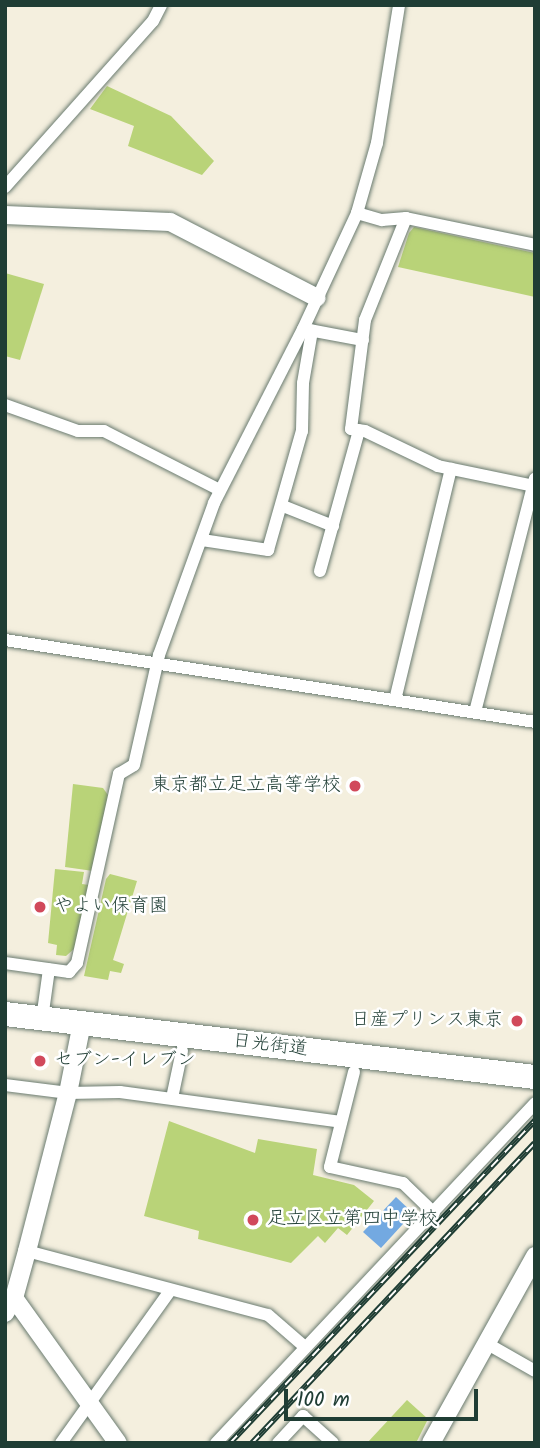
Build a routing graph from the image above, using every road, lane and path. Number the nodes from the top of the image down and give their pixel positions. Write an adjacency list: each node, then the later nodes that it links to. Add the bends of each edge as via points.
1 (161, 5): 3 (street, via 153,21)
2 (399, 5): 4 (street, via 377,143)
3 (5, 187)
4 (357, 213): 6 (street, via 382,220); 8 (street)
5 (5, 215): 8 (street, via 170,222)
6 (406, 218): 7 (street); 10 (street, via 366,320)
7 (535, 245)
8 (317, 298): 9 (street)
9 (307, 330): 10 (street); 15 (street); 16 (street, via 302,431)
10 (363, 340): 12 (street, via 351,429)
11 (5, 405): 15 (street, via 78,431 104,431)
12 (359, 430): 13 (street); 17 (street)
13 (451, 469): 14 (street); 22 (street)
14 (534, 483): 23 (street)
15 (220, 490): 18 (street)
16 (283, 506): 17 (street); 18 (street, via 268,550)
17 (333, 526): 19 (street)
18 (202, 540): 21 (street)
19 (320, 571)
20 (5, 640): 21 (street)
21 (159, 663): 22 (street); 26 (street, via 134,765 119,774 77,963 69,972)
22 (395, 700): 23 (street)
23 (475, 712): 24 (street)
24 (535, 722)
25 (5, 963): 26 (street)
26 (49, 969): 28 (street)
27 (5, 1014): 28 (highway, 日光街道)
28 (42, 1019): 30 (highway, 日光街道)
29 (5, 1030): 30 (highway, 日光街道)
30 (81, 1031): 31 (highway, 日光街道); 33 (highway, 日光街道); 35 (street)
31 (182, 1051): 32 (highway, 日光街道); 37 (street)
32 (354, 1072): 36 (highway, 日光街道); 39 (street)
33 (535, 1077)
34 (5, 1085): 35 (street)
35 (68, 1093): 37 (street); 41 (street)
36 (535, 1093)
37 (172, 1098): 39 (street)
38 (535, 1103): 40 (street)
39 (341, 1122): 40 (street, via 330,1167 402,1183)
40 (434, 1213): 46 (street)
41 (27, 1251): 43 (street); 44 (street)
42 (535, 1256): 45 (street)
43 (170, 1291): 46 (street, via 268,1315); 48 (street)
44 (8, 1302): 48 (street)
45 (486, 1343): 47 (street); 54 (street)
46 (304, 1347): 51 (street)
47 (535, 1371)
48 (90, 1403): 49 (street); 50 (street)
49 (61, 1443)
50 (118, 1443)
51 (216, 1443)
52 (278, 1443): 53 (street, via 303,1416)
53 (333, 1443)
54 (431, 1443)

